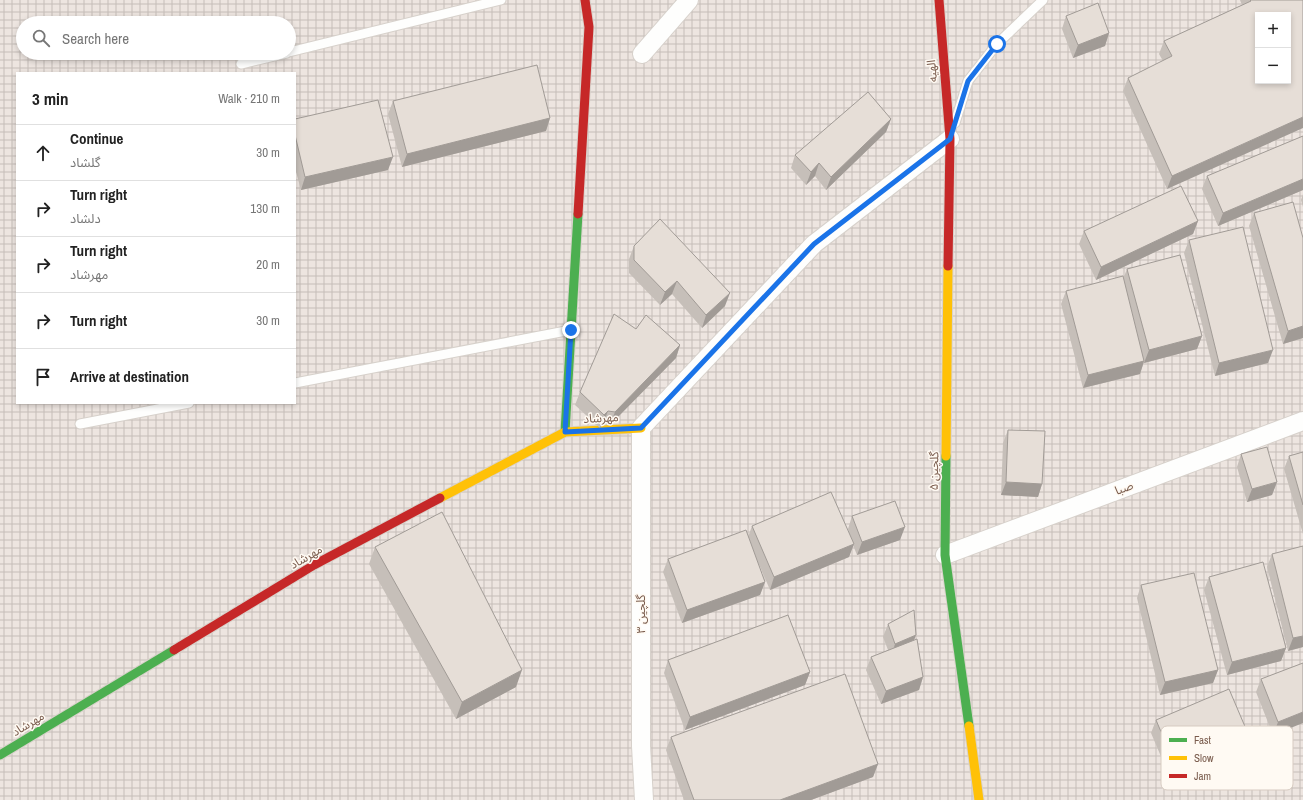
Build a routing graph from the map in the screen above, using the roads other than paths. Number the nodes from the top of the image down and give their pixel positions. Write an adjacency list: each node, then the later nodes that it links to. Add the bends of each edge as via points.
1 (501, 0): 6 (lane)
2 (584, 0): 11 (street, via 589,27)
3 (689, 0): 7 (street)
4 (939, 0): 10 (street, الهیه)
5 (1043, 0): 10 (lane, via 997,44 968,81)
6 (296, 51)
7 (642, 54)
8 (258, 60): 9 (lane)
9 (241, 64)
10 (950, 139): 16 (street, via 814,244); 18 (street, گلچین ۵)
11 (571, 330): 12 (lane); 17 (street)
12 (296, 383)
13 (184, 404): 15 (lane)
14 (1303, 421): 18 (street, صبا)
15 (80, 424)
16 (641, 428): 17 (street, مهرشاد); 20 (street, گلچین ۳, via 641,746)
17 (565, 432): 19 (street, مهرشاد, via 314,565)
18 (945, 555): 21 (street, گلچین ۵)
19 (0, 755)
20 (644, 800)
21 (979, 800)

